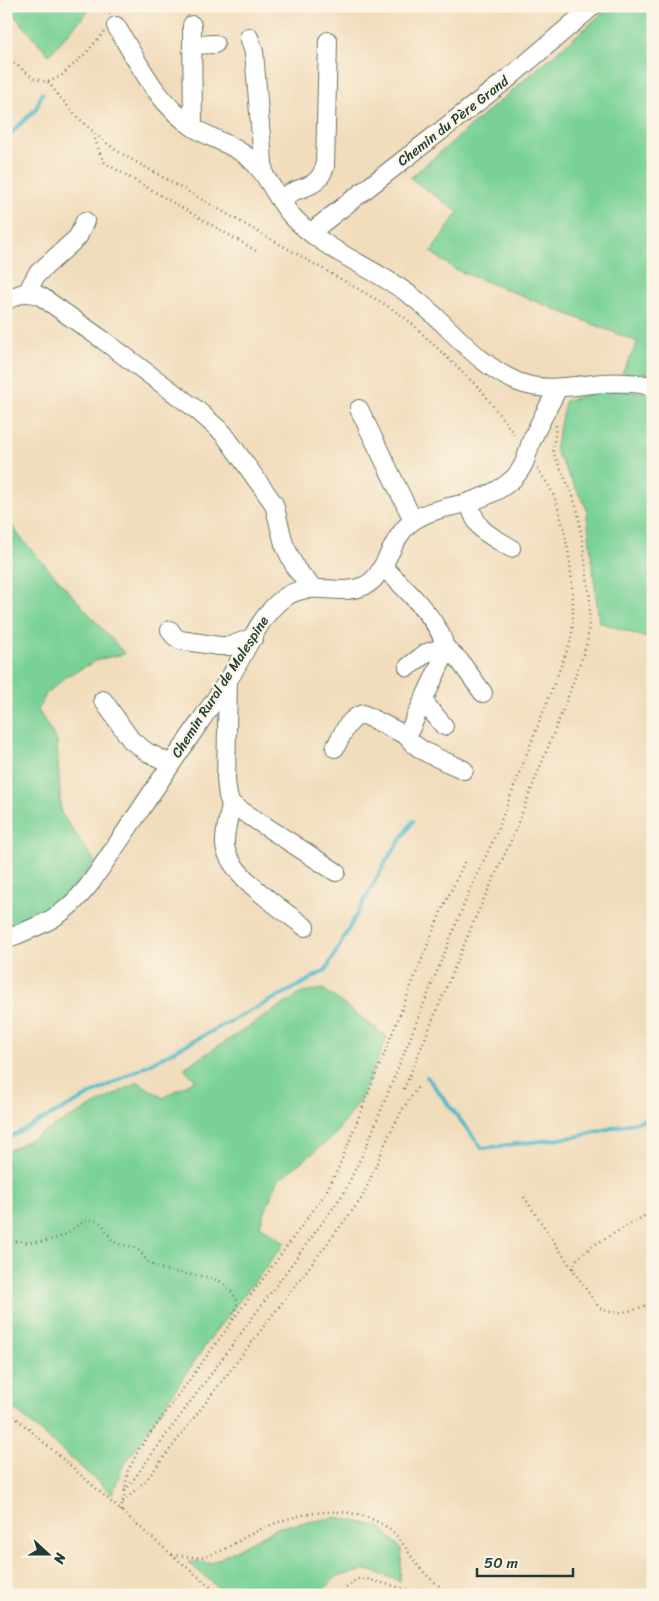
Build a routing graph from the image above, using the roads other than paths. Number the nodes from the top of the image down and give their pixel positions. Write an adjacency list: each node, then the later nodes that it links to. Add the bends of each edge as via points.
1 (593, 6): 12 (street, Chemin du Père Grand, via 510,77)
2 (192, 25): 7 (street)
3 (112, 27): 8 (street, via 166,104)
4 (249, 37): 9 (street, via 254,52)
5 (328, 42): 10 (street, via 326,167 315,183 288,194)
6 (215, 44): 7 (street)
7 (192, 45): 8 (street)
8 (193, 127): 9 (street, via 245,154)
9 (264, 174): 10 (street)
10 (284, 204): 12 (street, via 291,215)
11 (85, 221): 13 (street, via 78,237 37,274)
12 (311, 232): 16 (street, via 336,252 410,294 488,365 518,382 534,387)
13 (27, 292): 14 (street); 22 (street, via 42,297 103,340 224,434 274,504 284,544 296,569)
14 (6, 301)
15 (653, 386): 16 (street, via 605,383)
16 (558, 388): 18 (street, Chemin Rural de Malespine, via 530,444 522,468 502,486)
17 (358, 409): 19 (street)
18 (469, 502): 19 (street, Chemin Rural de Malespine); 20 (street, via 476,523 483,532)
19 (413, 520): 21 (street, Chemin Rural de Malespine, via 390,548)
20 (511, 548)
21 (383, 567): 22 (street, Chemin Rural de Malespine, via 374,579 355,590); 25 (street, via 436,625)
22 (312, 588): 24 (street, Chemin Rural de Malespine, via 301,589 282,599 272,608)
23 (170, 630): 24 (street, via 180,640 219,646 230,646)
24 (254, 637): 27 (street, Chemin Rural de Malespine)
25 (445, 647): 26 (street, via 426,653); 28 (street, via 459,660); 30 (street)
26 (408, 667)
27 (228, 681): 34 (street, Chemin Rural de Malespine); 36 (street, via 226,780)
28 (483, 693)
29 (103, 700): 34 (street, via 132,740)
30 (423, 701): 31 (street); 32 (street)
31 (444, 726)
32 (408, 736): 33 (street, via 363,714 351,721); 35 (street, via 410,742 418,747)
33 (335, 748)
34 (170, 764): 39 (street, Chemin Rural de Malespine, via 77,900 47,923)
35 (464, 770)
36 (231, 804): 37 (street); 38 (street, via 225,836 231,862 245,880)
37 (336, 872)
38 (305, 927)
39 (6, 939)

